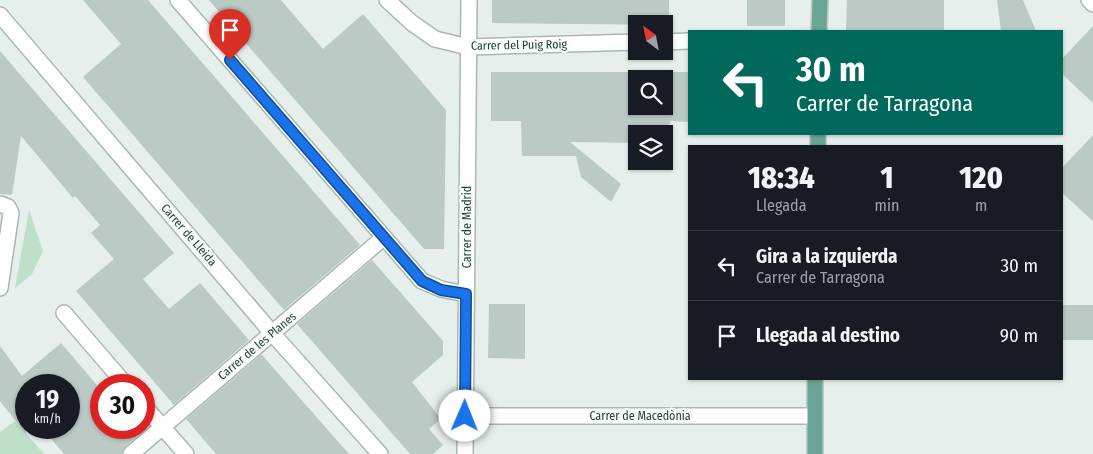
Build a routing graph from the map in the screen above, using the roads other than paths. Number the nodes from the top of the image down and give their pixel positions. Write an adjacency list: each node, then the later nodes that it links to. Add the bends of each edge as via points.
1 (178, 0): 14 (street)
2 (387, 0): 12 (street, Carrer del Puig Roig, via 435,39)
3 (469, 0): 12 (street, Carrer de Madrid)
4 (820, 0): 8 (main road)
5 (1089, 0): 6 (street)
6 (1093, 4)
7 (0, 15): 18 (street, Carrer de Lleida)
8 (819, 30)
9 (688, 41): 11 (street)
10 (628, 42): 12 (street, Carrer del Puig Roig)
11 (673, 42)
12 (468, 47): 16 (street, Carrer de Madrid)
13 (4, 205): 15 (street, via 11,213)
14 (384, 238): 16 (street, via 429,285); 18 (street, Carrer de les Planes)
15 (0, 288)
16 (466, 294): 21 (street, Carrer de Madrid)
17 (64, 313): 19 (street)
18 (272, 333): 24 (street, Carrer de les Planes); 27 (street, Carrer de Lleida)
19 (117, 374)
20 (815, 380): 22 (main road)
21 (465, 416): 22 (street, Carrer de Macedònia); 28 (street, Carrer de Madrid)
22 (815, 416): 29 (main road)
23 (155, 419): 24 (street)
24 (162, 427): 25 (street, Carrer de les Planes); 26 (street)
25 (131, 454)
26 (186, 454)
27 (380, 454)
28 (465, 454)
29 (815, 454)

